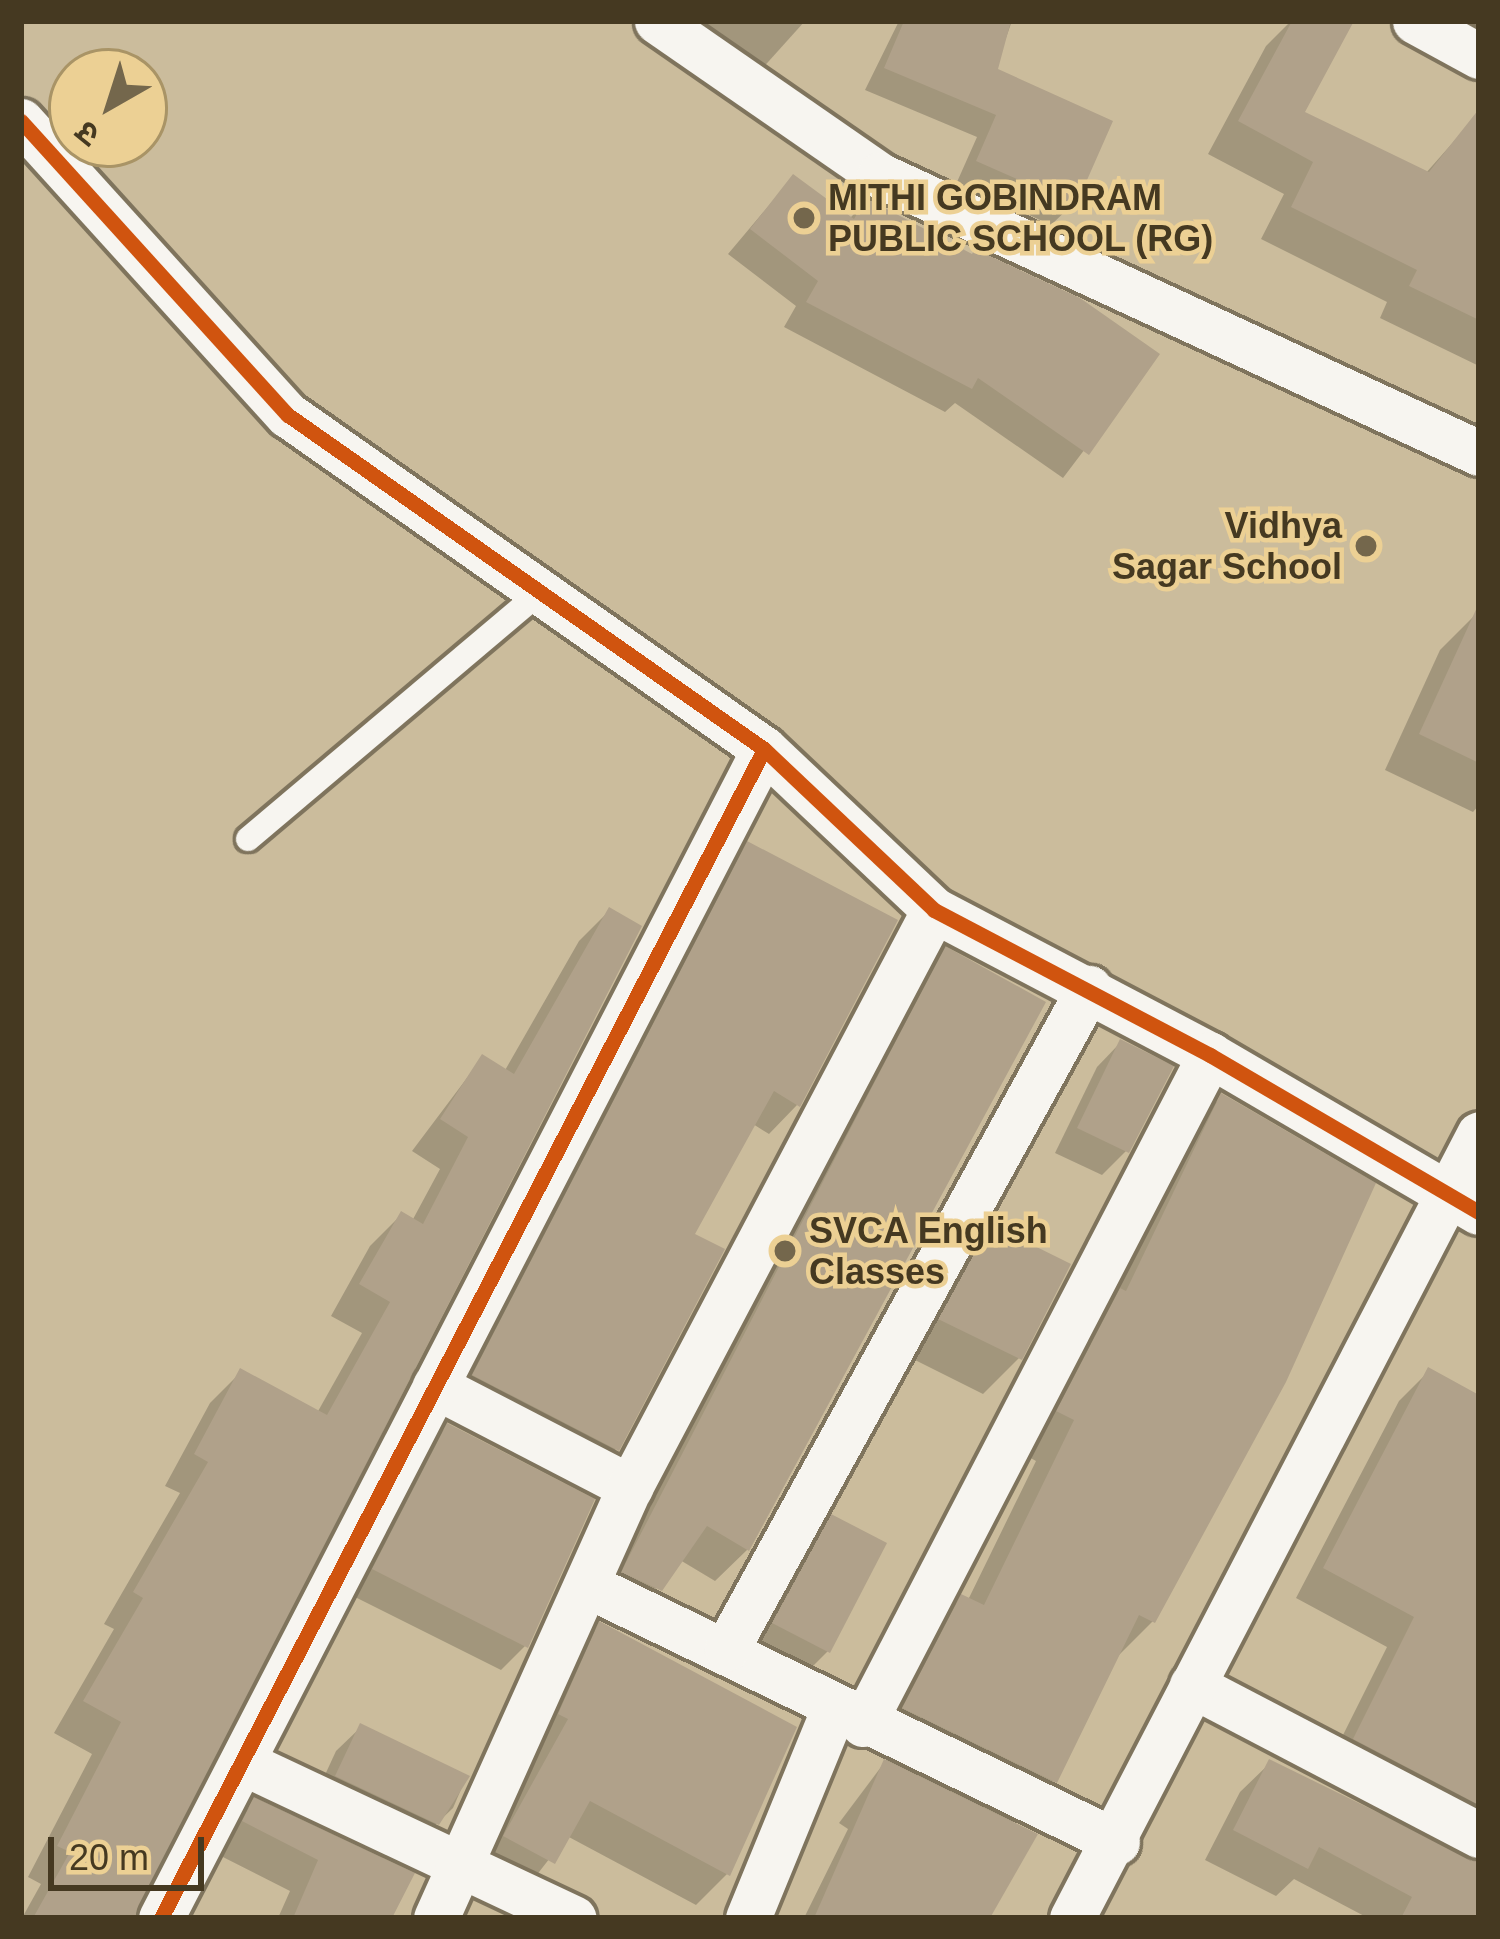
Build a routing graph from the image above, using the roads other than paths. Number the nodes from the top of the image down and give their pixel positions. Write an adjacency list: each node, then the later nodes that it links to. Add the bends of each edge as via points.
1 (657, 21): 5 (street, via 879,175)
2 (1415, 21): 3 (street)
3 (1479, 56)
4 (21, 121): 6 (street, via 288,415)
5 (1479, 452)
6 (539, 593): 7 (street); 8 (lane)
7 (764, 749): 9 (street); 14 (street)
8 (248, 839)
9 (934, 910): 10 (street); 15 (street)
10 (1089, 988): 11 (street); 17 (street)
11 (1210, 1055): 13 (street); 19 (street)
12 (1479, 1134): 13 (street)
13 (1462, 1204): 18 (street)
14 (435, 1386): 15 (street); 20 (street)
15 (630, 1487): 16 (street)
16 (587, 1585): 17 (street); 23 (street)
17 (727, 1648): 19 (street)
18 (1192, 1685): 21 (street); 22 (street)
19 (849, 1716): 22 (street); 27 (street)
20 (246, 1764): 23 (street); 24 (street)
21 (1479, 1834)
22 (1117, 1841): 28 (street)
23 (461, 1862): 25 (street); 26 (street)
24 (161, 1918)
25 (436, 1918)
26 (574, 1918)
27 (748, 1918)
28 (1072, 1918)

